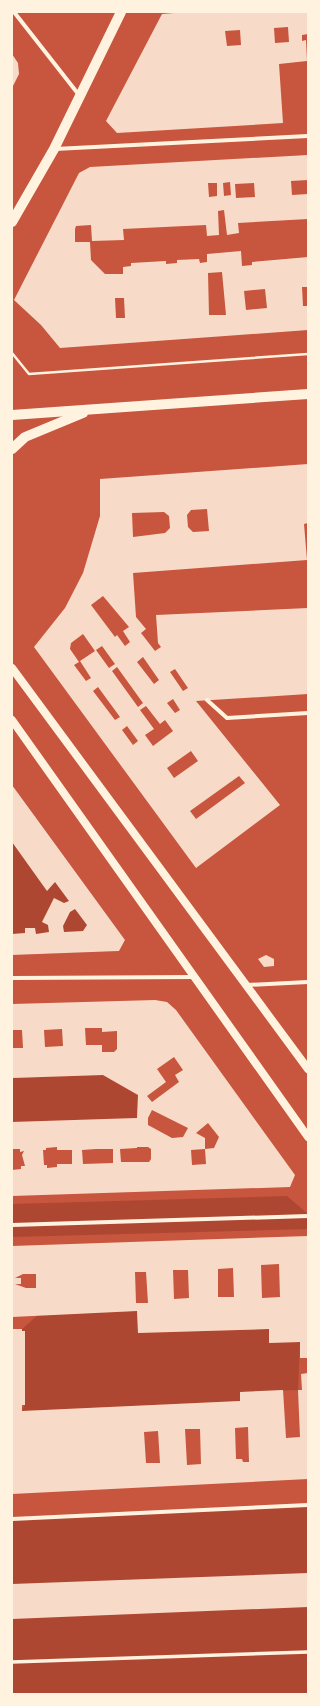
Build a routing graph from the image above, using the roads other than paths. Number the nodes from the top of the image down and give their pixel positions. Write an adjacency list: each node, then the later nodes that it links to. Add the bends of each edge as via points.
1 (14, 12): 3 (street)
2 (122, 12): 3 (main road)
3 (80, 96): 5 (main road)
4 (308, 136): 5 (street)
5 (54, 149): 6 (main road)
6 (12, 222)
7 (308, 394): 8 (main road)
8 (88, 410): 9 (main road); 10 (main road, via 26,438)
9 (12, 415)
10 (12, 449)
11 (12, 668): 18 (main road)
12 (207, 700): 13 (street, via 228,718)
13 (308, 713)
14 (12, 720): 15 (main road)
15 (195, 977): 16 (street); 20 (main road)
16 (12, 978)
17 (308, 982): 18 (street)
18 (245, 985): 19 (main road)
19 (308, 1068)
20 (308, 1137)
21 (308, 1216): 22 (street)
22 (12, 1225)
23 (308, 1505): 24 (street)
24 (12, 1519)
25 (308, 1652): 26 (street)
26 (12, 1662)

